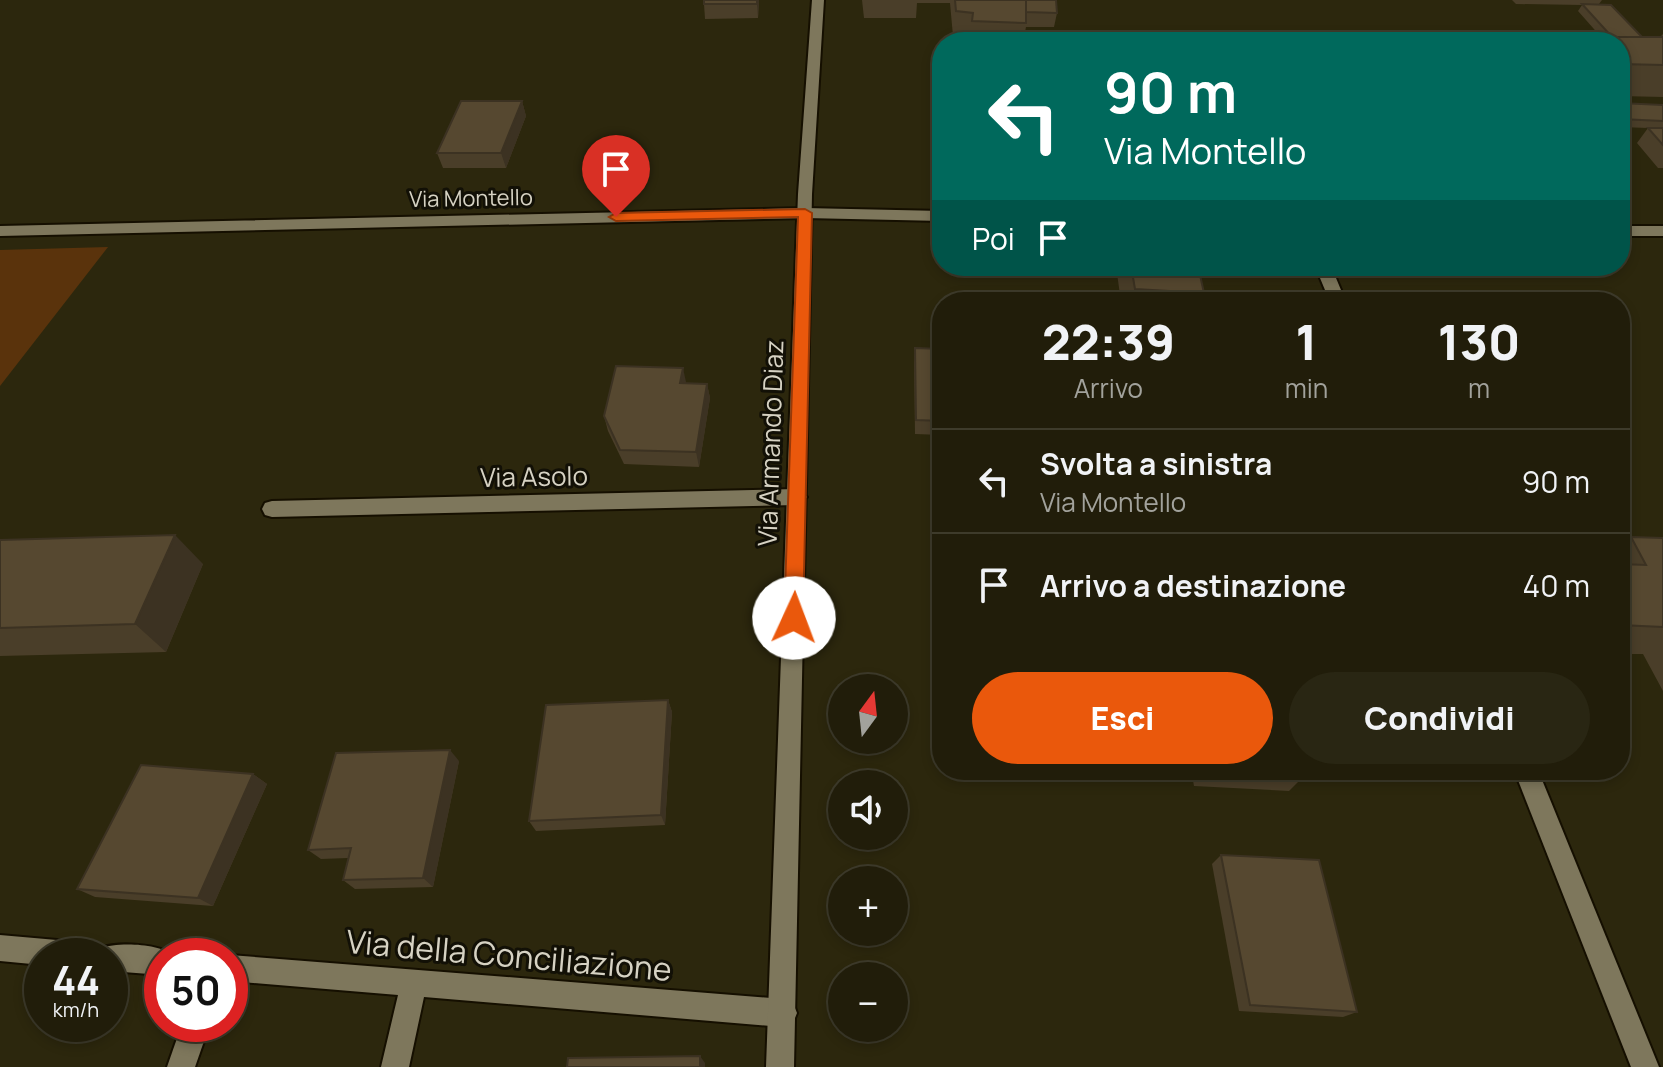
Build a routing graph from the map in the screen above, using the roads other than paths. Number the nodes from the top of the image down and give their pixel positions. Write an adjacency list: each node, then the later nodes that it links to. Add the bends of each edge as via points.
1 (806, 0): 3 (street, Via Armando Diaz)
2 (818, 0): 3 (street, Via Armando Diaz)
3 (810, 109): 4 (street, Via Armando Diaz)
4 (805, 213): 5 (street, Via Montello); 6 (street, Via Montello); 9 (street, Via Armando Diaz)
5 (932, 216)
6 (0, 231)
7 (1630, 231): 8 (street)
8 (1663, 231)
9 (797, 497): 10 (street, Via Asolo); 16 (street, Via Armando Diaz)
10 (272, 509)
11 (1530, 780): 21 (street)
12 (0, 948): 13 (street)
13 (24, 950)
14 (248, 969): 15 (street, Via della Conciliazione)
15 (414, 982): 16 (street, Via della Conciliazione); 19 (street)
16 (783, 1013): 20 (street, Via Armando Diaz)
17 (190, 1042): 18 (street)
18 (181, 1067)
19 (395, 1067)
20 (780, 1067)
21 (1645, 1067)

